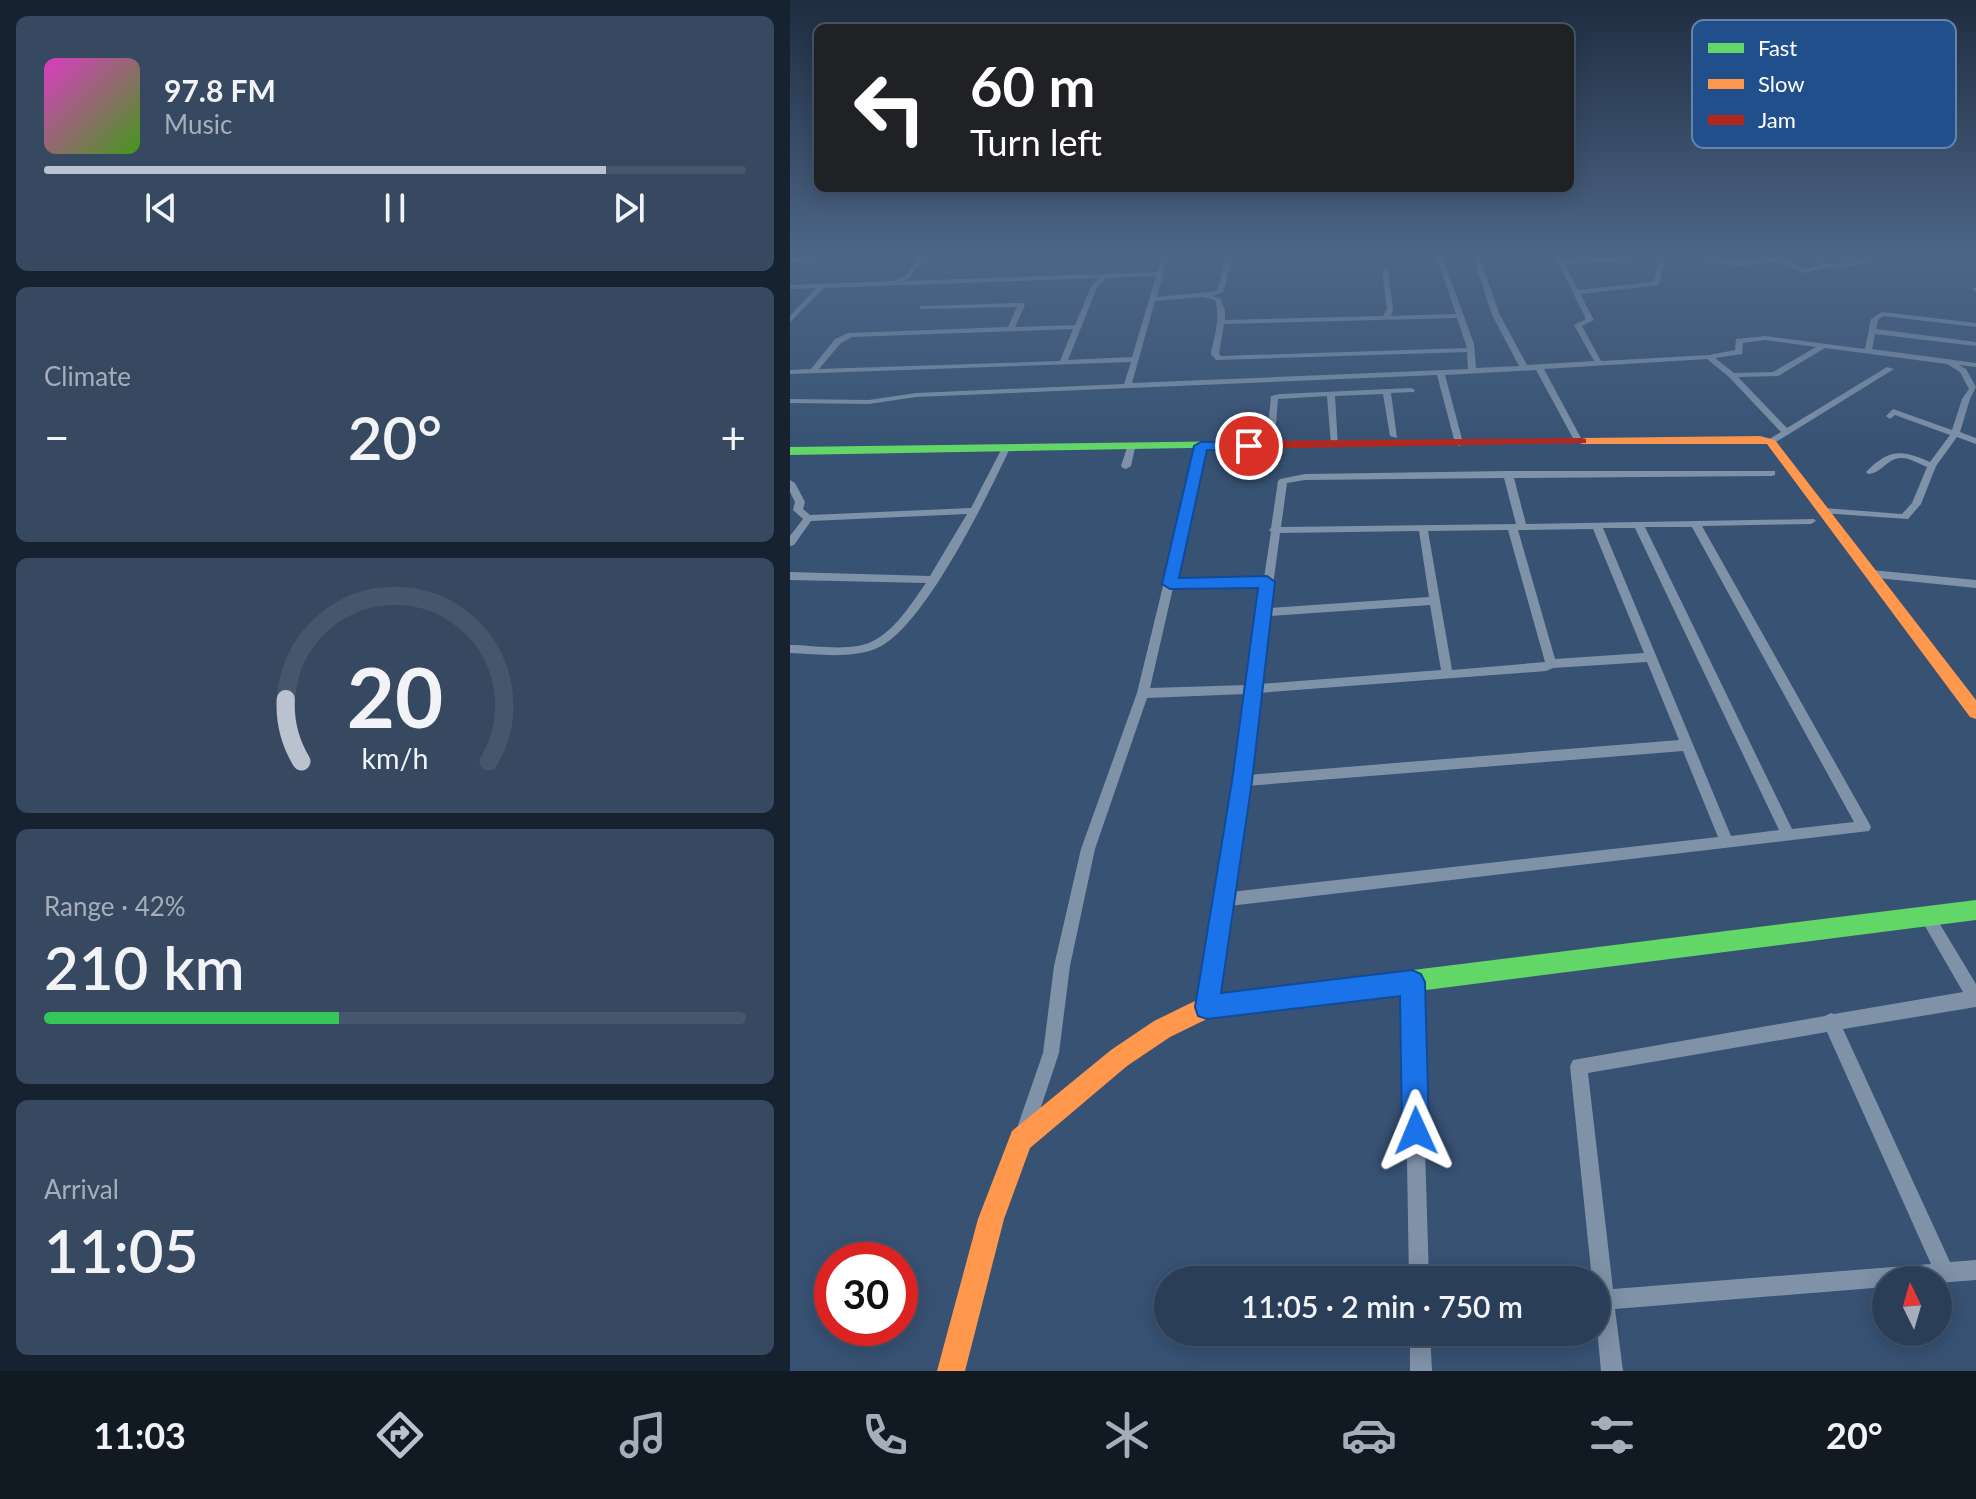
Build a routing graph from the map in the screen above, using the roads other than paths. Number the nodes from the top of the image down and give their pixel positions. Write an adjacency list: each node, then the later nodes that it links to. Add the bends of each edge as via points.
1 (1015, 320): 13 (street)
2 (1079, 320): 12 (street)
3 (1148, 320): 20 (street)
4 (1304, 320): 10 (street)
5 (1460, 320): 17 (street)
6 (1499, 320): 26 (street)
7 (1590, 320): 21 (street, via 1578,325)
8 (1875, 320): 14 (street)
9 (1933, 320): 11 (street)
10 (1221, 322): 17 (street, via 1215,354 1219,358)
11 (1976, 325)
12 (1076, 327): 13 (street); 22 (street)
13 (1010, 330): 28 (street, via 851,335 838,341)
14 (1872, 331): 15 (street); 18 (street)
15 (1976, 344)
16 (1825, 345): 18 (street); 19 (street, via 1765,338 1739,341 1739,352); 32 (street, via 1775,374)
17 (1471, 350): 29 (street)
18 (1868, 351): 23 (street)
19 (1709, 357): 21 (street); 32 (street)
20 (1136, 359): 22 (street); 33 (street)
21 (1598, 362): 25 (street)
22 (1063, 363): 28 (street)
23 (1949, 363): 24 (street); 40 (street, via 1963,371 1973,389)
24 (1976, 365)
25 (1539, 367): 26 (street); 43 (street)
26 (1524, 368): 29 (street)
27 (1890, 369): 39 (street)
28 (813, 371): 30 (street)
29 (1472, 371): 31 (street)
30 (790, 372)
31 (1440, 372): 33 (street); 46 (street)
32 (1732, 375): 39 (street)
33 (1128, 384): 37 (street, via 869,402)
34 (1411, 390): 35 (street)
35 (1387, 391): 36 (street); 42 (street)
36 (1331, 394): 41 (street, via 1274,398); 47 (street)
37 (790, 401)
38 (1890, 416): 40 (street, via 1893,412)
39 (1786, 432): 45 (street)
40 (1955, 434): 44 (street); 53 (street)
41 (1271, 436)
42 (1394, 436)
43 (1578, 440): 45 (street); 46 (street)
44 (1976, 441)
45 (1771, 442): 59 (street)
46 (1459, 443): 47 (street)
47 (1335, 445): 48 (street)
48 (1201, 446): 50 (street); 72 (street)
49 (1006, 448): 50 (street); 51 (street); 58 (street)
50 (1131, 448): 52 (street)
51 (790, 451)
52 (1126, 466)
53 (1932, 466): 54 (street, via 1899,453); 59 (street, via 1905,517)
54 (1871, 472)
55 (1772, 473): 56 (street)
56 (1508, 474): 64 (street); 66 (street, via 1292,477 1280,489)
57 (790, 483): 60 (street, via 800,502 798,510)
58 (973, 511): 60 (street); 70 (street)
59 (1817, 516): 61 (street); 68 (street)
60 (808, 518): 67 (street)
61 (1695, 523): 62 (street); 85 (street, via 1864,827)
62 (1638, 524): 63 (street); 85 (street)
63 (1597, 525): 64 (street); 77 (street)
64 (1517, 526): 65 (street); 78 (street)
65 (1423, 528): 66 (street); 74 (street)
66 (1274, 530): 71 (street)
67 (790, 543)
68 (1871, 574): 73 (street); 82 (street)
69 (790, 576): 70 (street)
70 (932, 580): 76 (street, via 883,641 857,650)
71 (1267, 582): 72 (street); 75 (street)
72 (1170, 584): 81 (street)
73 (1976, 584)
74 (1433, 601): 75 (street); 79 (street)
75 (1263, 612): 80 (street)
76 (790, 649)
77 (1651, 657): 78 (street); 83 (street)
78 (1551, 664): 79 (street)
79 (1447, 674): 80 (street)
80 (1254, 689): 81 (street); 84 (street)
81 (1143, 693): 94 (street, via 1088,849 1062,966 1051,1053)
82 (1976, 712)
83 (1688, 745): 84 (street); 86 (street)
84 (1242, 781): 87 (street)
85 (1788, 835): 86 (street)
86 (1727, 842): 87 (street)
87 (1221, 900): 92 (street)
88 (1976, 910): 89 (street)
89 (1927, 916): 90 (street); 91 (street)
90 (1412, 982): 92 (street); 95 (street)
91 (1976, 998): 93 (street)
92 (1207, 1007): 94 (street, via 1119,1058)
93 (1831, 1021): 96 (street, via 1579,1066); 97 (street)
94 (1021, 1140): 104 (street, via 991,1219)
95 (1419, 1266)
96 (1600, 1266)
97 (1942, 1266)
98 (1976, 1270): 99 (street)
99 (1952, 1272)
100 (1872, 1279): 101 (street)
101 (1610, 1300)
102 (1420, 1346): 105 (street)
103 (1609, 1346): 106 (street)
104 (951, 1371)
105 (1421, 1371)
106 (1612, 1371)

